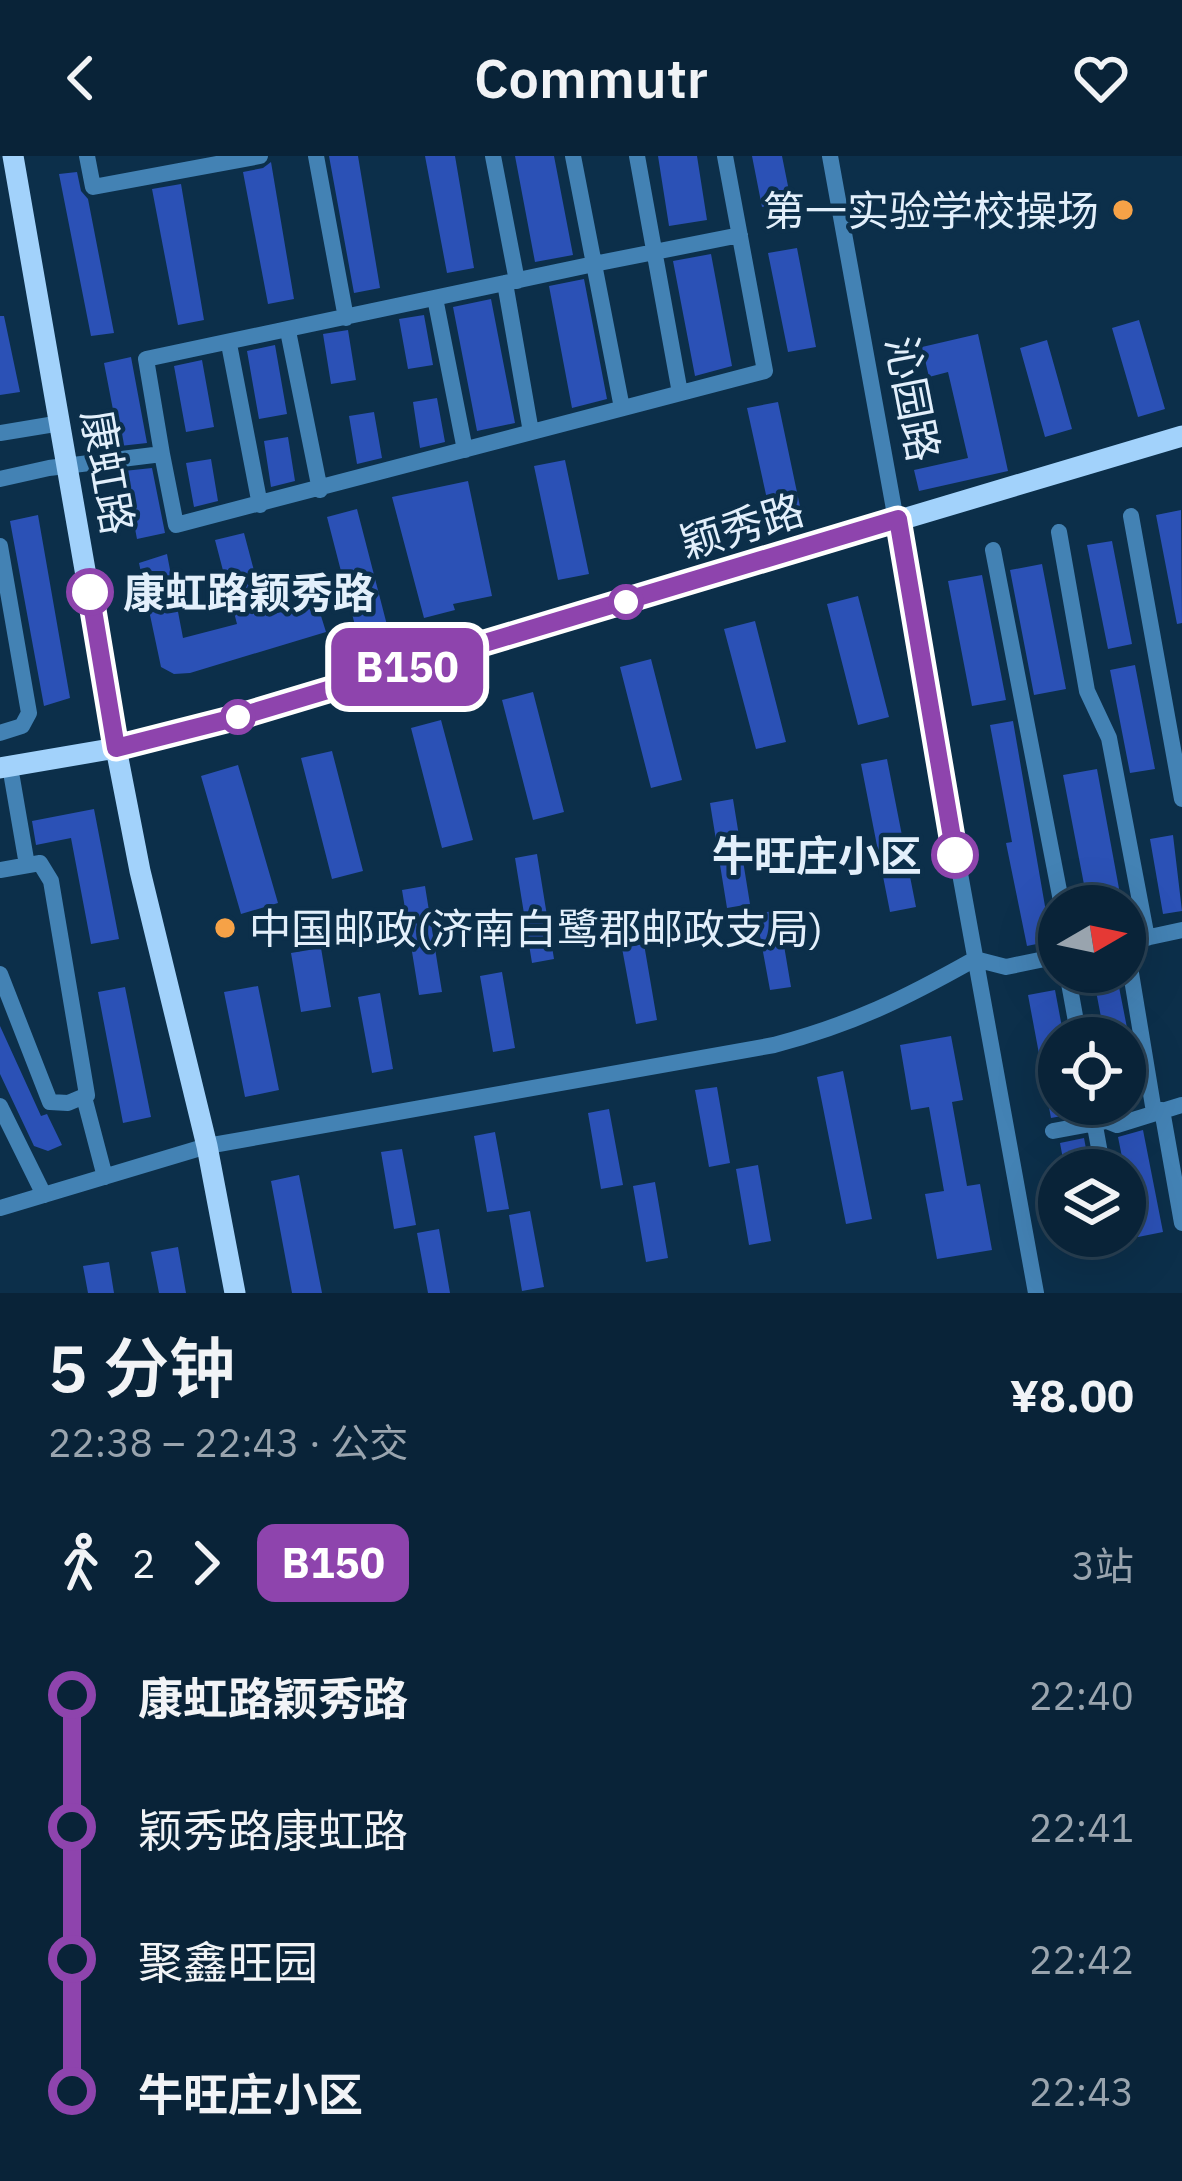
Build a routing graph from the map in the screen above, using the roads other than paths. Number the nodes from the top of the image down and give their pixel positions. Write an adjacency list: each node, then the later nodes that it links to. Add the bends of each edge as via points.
1 (13, 156): 20 (main road, 康虹路)
2 (87, 156): 3 (street, via 93,187)
3 (260, 156)
4 (316, 156): 15 (street)
5 (494, 156): 13 (street)
6 (573, 156): 12 (street)
7 (638, 156): 11 (street)
8 (725, 156): 10 (street)
9 (830, 156): 31 (street, 沁园路)
10 (740, 235): 11 (street); 18 (street, via 765,371)
11 (655, 252): 12 (street); 18 (street)
12 (595, 264): 13 (street); 19 (street)
13 (511, 282): 14 (street); 21 (street)
14 (435, 298): 15 (street); 24 (street)
15 (346, 318): 16 (street)
16 (288, 331): 17 (street); 28 (street)
17 (229, 344): 25 (street, via 146,358); 29 (street)
18 (680, 393): 19 (street)
19 (622, 408): 21 (street)
20 (61, 422): 22 (street); 26 (main road, 康虹路)
21 (531, 432): 24 (street)
22 (0, 433)
23 (1182, 436): 31 (main road, 颖秀路)
24 (465, 450): 28 (street)
25 (162, 454): 26 (street); 29 (street, via 176,525)
26 (68, 467): 27 (street); 37 (main road, 康虹路)
27 (0, 479)
28 (320, 490): 29 (street)
29 (260, 505)
30 (1131, 516): 39 (street)
31 (898, 519): 37 (main road, 颖秀路); 45 (street, 沁园路)
32 (1059, 532): 44 (street, via 1087,691 1109,738)
33 (0, 546): 35 (street)
34 (993, 550): 42 (street)
35 (1, 556): 36 (street, via 29,713 22,726)
36 (0, 733)
37 (116, 748): 38 (main road, 颖秀路); 56 (main road, 康虹路)
38 (4, 776): 40 (street)
39 (1182, 799)
40 (27, 865): 41 (street); 49 (street, via 40,863 50,881)
41 (0, 870)
42 (1058, 885)
43 (1182, 930): 44 (street)
44 (1147, 938)
45 (975, 959): 46 (street, via 1006,967); 56 (street, via 841,1027 774,1045); 62 (street, 沁园路)
46 (1038, 960)
47 (0, 974): 49 (street, via 50,1102)
48 (1135, 993): 52 (street)
49 (84, 1097): 57 (street)
50 (1182, 1105): 52 (street)
51 (0, 1106): 58 (street)
52 (1158, 1111): 53 (street); 60 (street)
53 (1146, 1118)
54 (1088, 1125): 55 (street)
55 (1053, 1131)
56 (207, 1146): 57 (street); 61 (main road, 康虹路)
57 (105, 1177): 58 (street)
58 (44, 1196): 59 (street)
59 (0, 1208)
60 (1182, 1223)
61 (235, 1293)
62 (1036, 1293)

